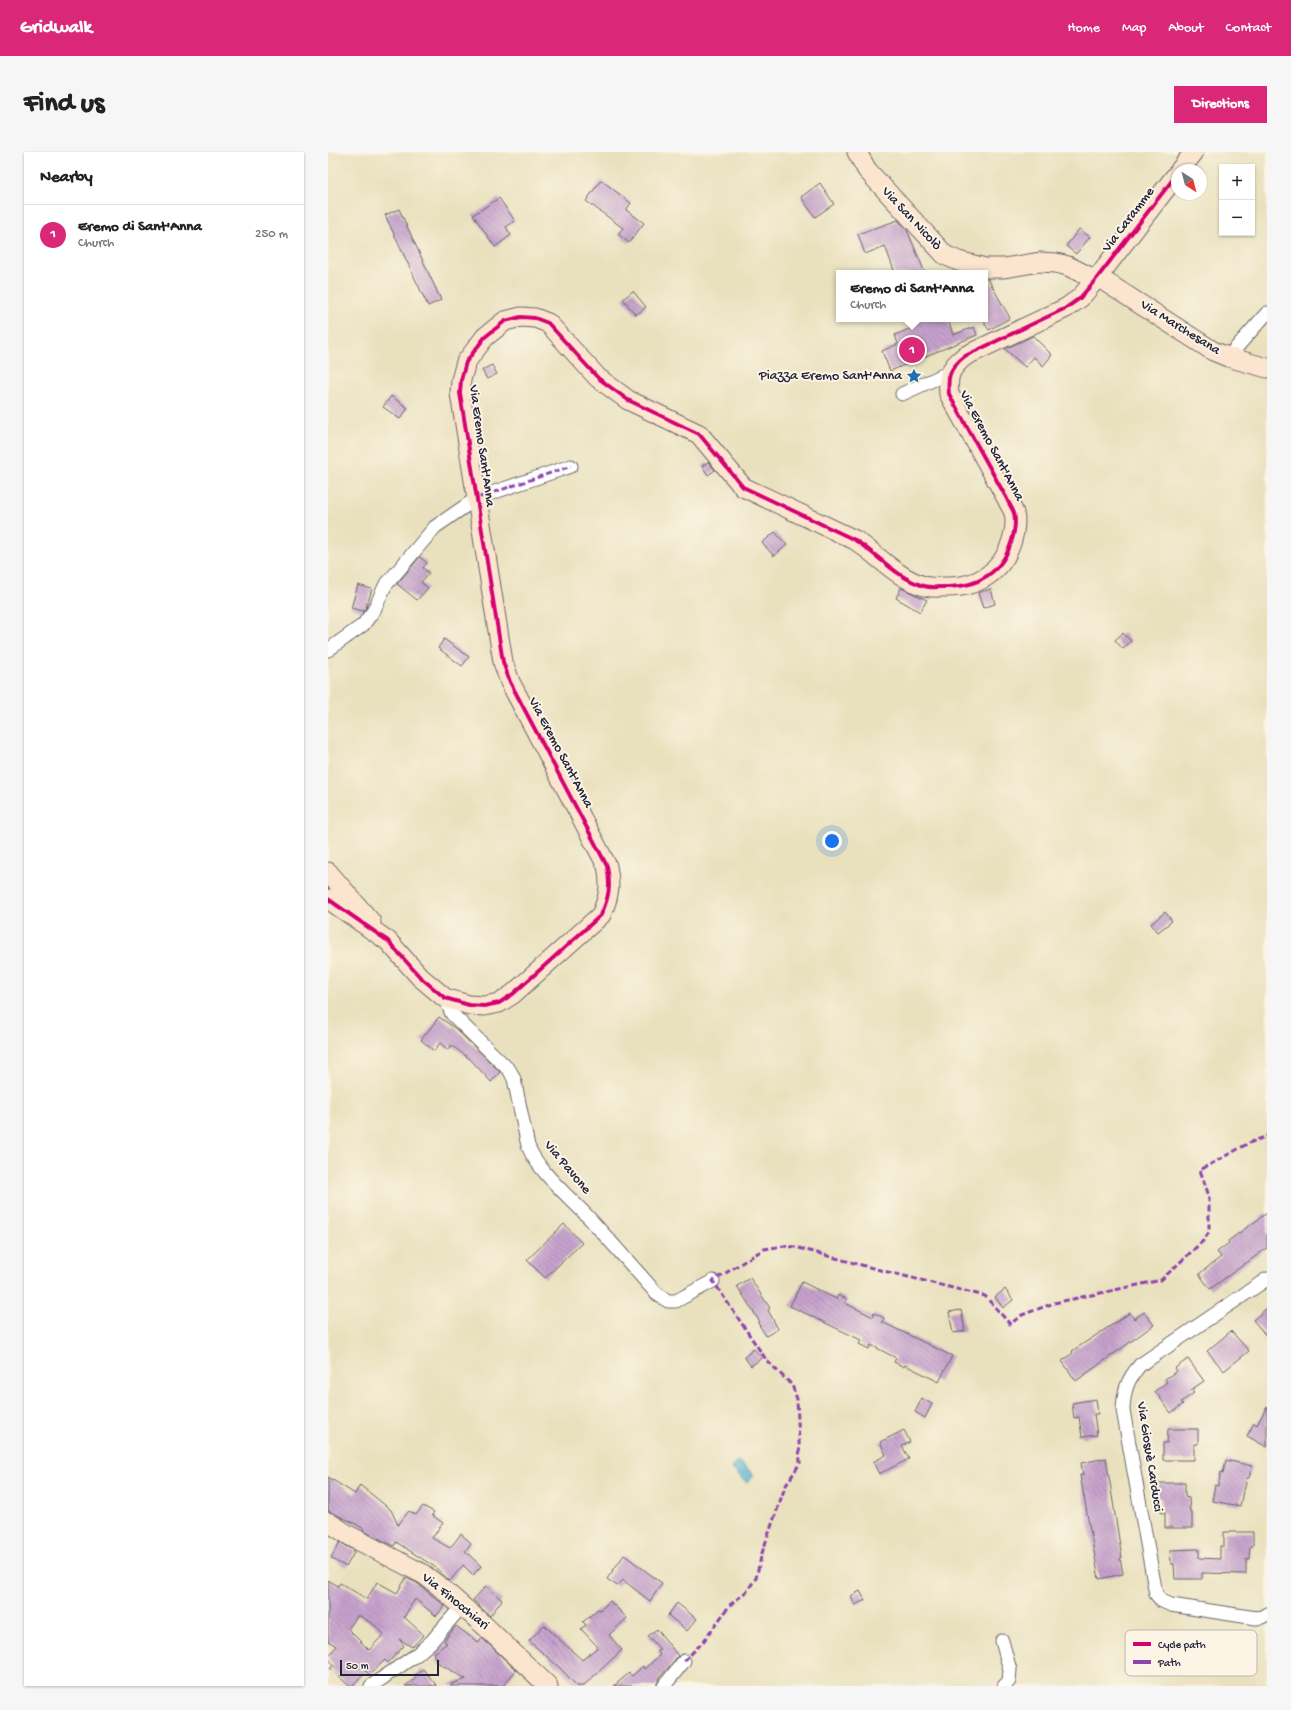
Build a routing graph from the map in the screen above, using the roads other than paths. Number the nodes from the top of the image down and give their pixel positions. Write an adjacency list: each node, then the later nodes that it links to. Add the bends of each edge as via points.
1 (857, 152): 5 (street, Via San Nicolò, via 867,170 944,255 985,268 1004,268 1040,262 1056,263)
2 (1194, 152): 3 (street)
3 (1185, 164)
4 (1171, 182): 5 (street, Via Caramme)
5 (1097, 278): 7 (street, Via Marchesana, via 1213,351); 9 (street, via 1080,298 1066,308 964,356)
6 (1267, 313): 7 (street)
7 (1228, 357): 8 (street, Via Marchesana)
8 (1267, 368)
9 (950, 372): 10 (street); 12 (street, Via Eremo Sant'Anna, via 949,394 1014,514 1014,534 1008,552 999,566 988,576 971,585 926,587 912,582 855,540 742,486 699,434 628,400 598,378 548,323 535,318 521,317 505,322 485,338 466,362 460,393)
10 (902, 394)
11 (571, 466): 12 (street)
12 (477, 498): 13 (street, via 436,527 385,586 374,610 363,625); 17 (street, Via Eremo Sant'Anna, via 500,644 510,682 607,866 610,880 607,902 601,914 513,994 499,1003 484,1006 469,1005)
13 (328, 650)
14 (328, 872): 16 (street)
15 (328, 899): 16 (street, Via Eremo Sant'Anna)
16 (388, 942): 17 (street, Via Eremo Sant'Anna, via 420,977)
17 (445, 998): 19 (street, Via Pavone, via 452,1014 510,1070 531,1154 656,1294 668,1301 676,1301)
18 (1267, 1279): 22 (street, Via Giosuè Carducci, via 1140,1365 1126,1387 1123,1410 1156,1594 1162,1601 1171,1605 1256,1618)
19 (713, 1281)
20 (328, 1522): 21 (street, Via Finocchiari, via 423,1574)
21 (462, 1606): 25 (street, via 431,1642); 26 (street, Via Finocchiari)
22 (1267, 1614)
23 (1002, 1641): 28 (street, via 1010,1670 1009,1681)
24 (684, 1661): 27 (street)
25 (371, 1686)
26 (548, 1686)
27 (664, 1686)
28 (1004, 1686)

